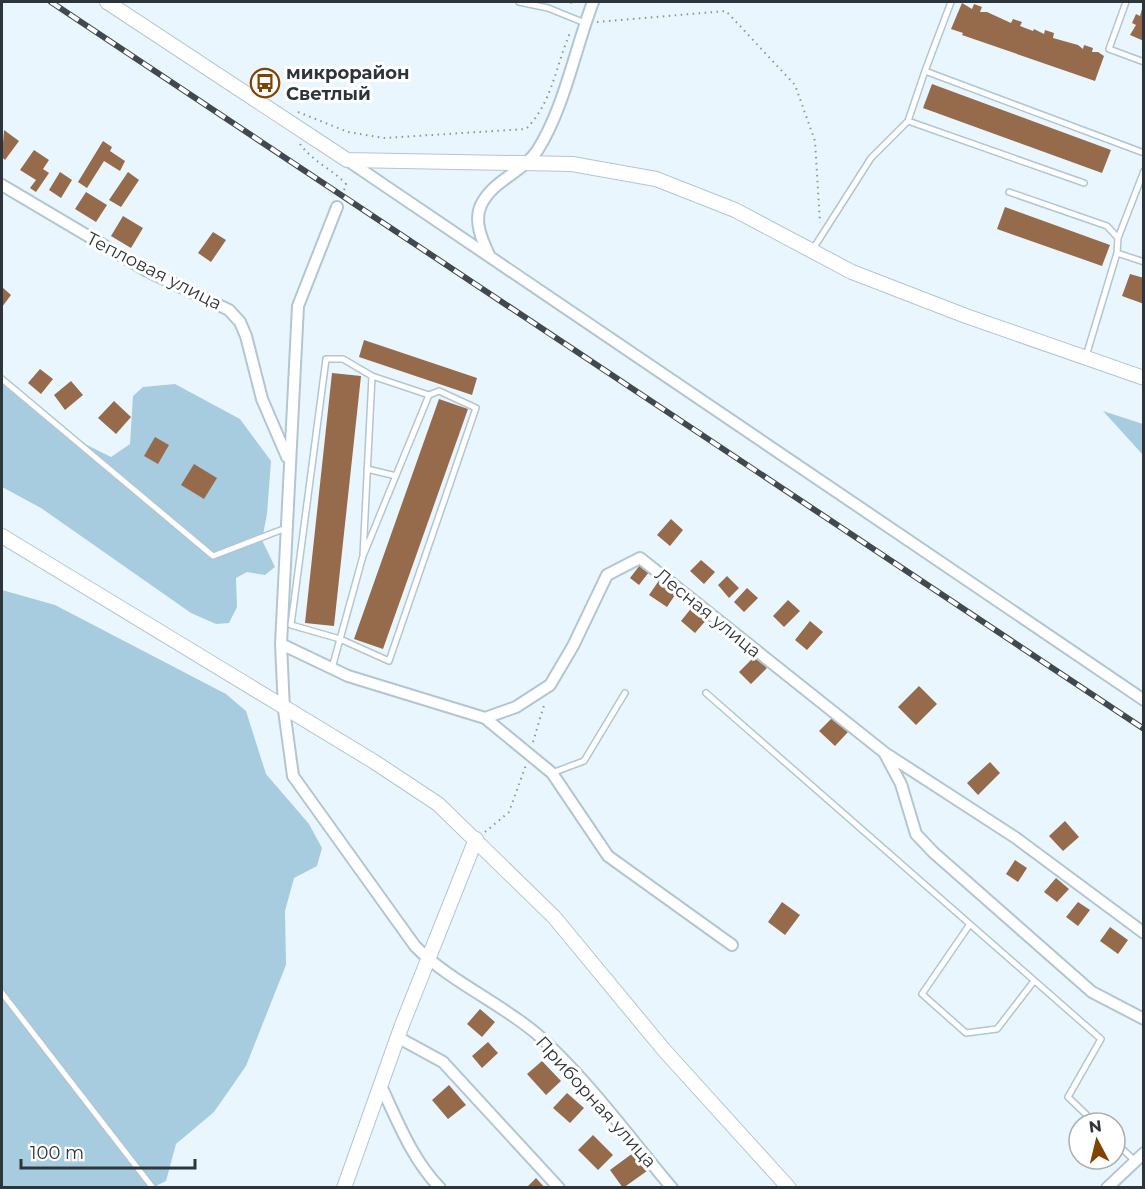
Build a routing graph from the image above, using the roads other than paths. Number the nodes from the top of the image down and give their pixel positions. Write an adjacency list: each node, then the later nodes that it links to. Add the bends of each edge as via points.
1 (107, 2): 13 (street)
2 (519, 2): 7 (lane)
3 (551, 2): 7 (lane)
4 (593, 2): 8 (street)
5 (951, 2): 10 (lane)
6 (1126, 2): 9 (lane, via 1108,49)
7 (548, 8): 8 (lane)
8 (580, 21): 14 (street, via 547,136)
9 (1143, 62)
10 (925, 71): 11 (lane); 12 (lane)
11 (908, 121): 16 (lane); 21 (lane, via 872,158)
12 (1143, 153)
13 (347, 160): 14 (street); 23 (street)
14 (530, 162): 21 (street, via 572,164 656,179 735,210); 23 (street, via 496,186 480,206 479,234)
15 (1143, 171): 20 (lane)
16 (1084, 183)
17 (2, 185): 30 (street, Тепловая улица, via 147,271 229,310 246,336 262,399)
18 (1009, 192): 20 (lane, via 1107,226)
19 (337, 207): 30 (street, Приборная улица, via 298,306)
20 (1118, 238): 22 (lane)
21 (812, 251): 25 (street, via 873,280)
22 (1117, 253): 24 (lane); 25 (lane)
23 (490, 258): 41 (street)
24 (1143, 262)
25 (1085, 357): 27 (street)
26 (372, 376): 29 (lane); 31 (lane); 36 (lane, via 343,359 326,359 291,626)
27 (1143, 378)
28 (2, 379): 33 (lane, via 213,556)
29 (429, 395): 32 (lane); 36 (lane, via 439,391 476,408 389,661)
30 (288, 460): 33 (street, Приборная улица)
31 (367, 469): 32 (lane); 35 (lane)
32 (396, 476): 35 (lane)
33 (286, 528): 37 (street, Приборная улица)
34 (2, 536): 42 (street)
35 (363, 556): 36 (lane)
36 (340, 639): 38 (lane)
37 (281, 644): 38 (street); 42 (street, Приборная улица)
38 (332, 668): 43 (street)
39 (625, 693): 45 (lane, via 584,761)
40 (706, 693): 47 (lane)
41 (1143, 700)
42 (284, 710): 46 (street, via 438,804); 50 (street, Приборная улица, via 293,776)
43 (485, 718): 44 (street, Лесная улица, via 516,707 550,685 607,575 640,558); 45 (street)
44 (885, 753): 48 (street, Лесная улица, via 1016,838); 53 (street, via 901,784 916,834 933,852 1092,992)
45 (552, 773): 49 (street, via 608,856)
46 (476, 840): 50 (street); 63 (street, via 554,917 664,1050)
47 (970, 924): 51 (lane); 51 (lane, via 922,994 966,1033 998,1029)
48 (1143, 933)
49 (732, 945)
50 (428, 959): 54 (street); 62 (street, Приборная улица, via 538,1036)
51 (1034, 981): 56 (lane, via 1101,1039 1068,1097)
52 (2, 993): 58 (lane)
53 (1143, 1019)
54 (399, 1038): 55 (street); 61 (street, via 443,1062)
55 (381, 1086): 59 (street); 60 (street, via 424,1172)
56 (1083, 1111)
57 (1139, 1157): 64 (street)
58 (153, 1188)
59 (344, 1188)
60 (440, 1188)
61 (559, 1188)
62 (672, 1188)
63 (789, 1188)
64 (1107, 1188)

